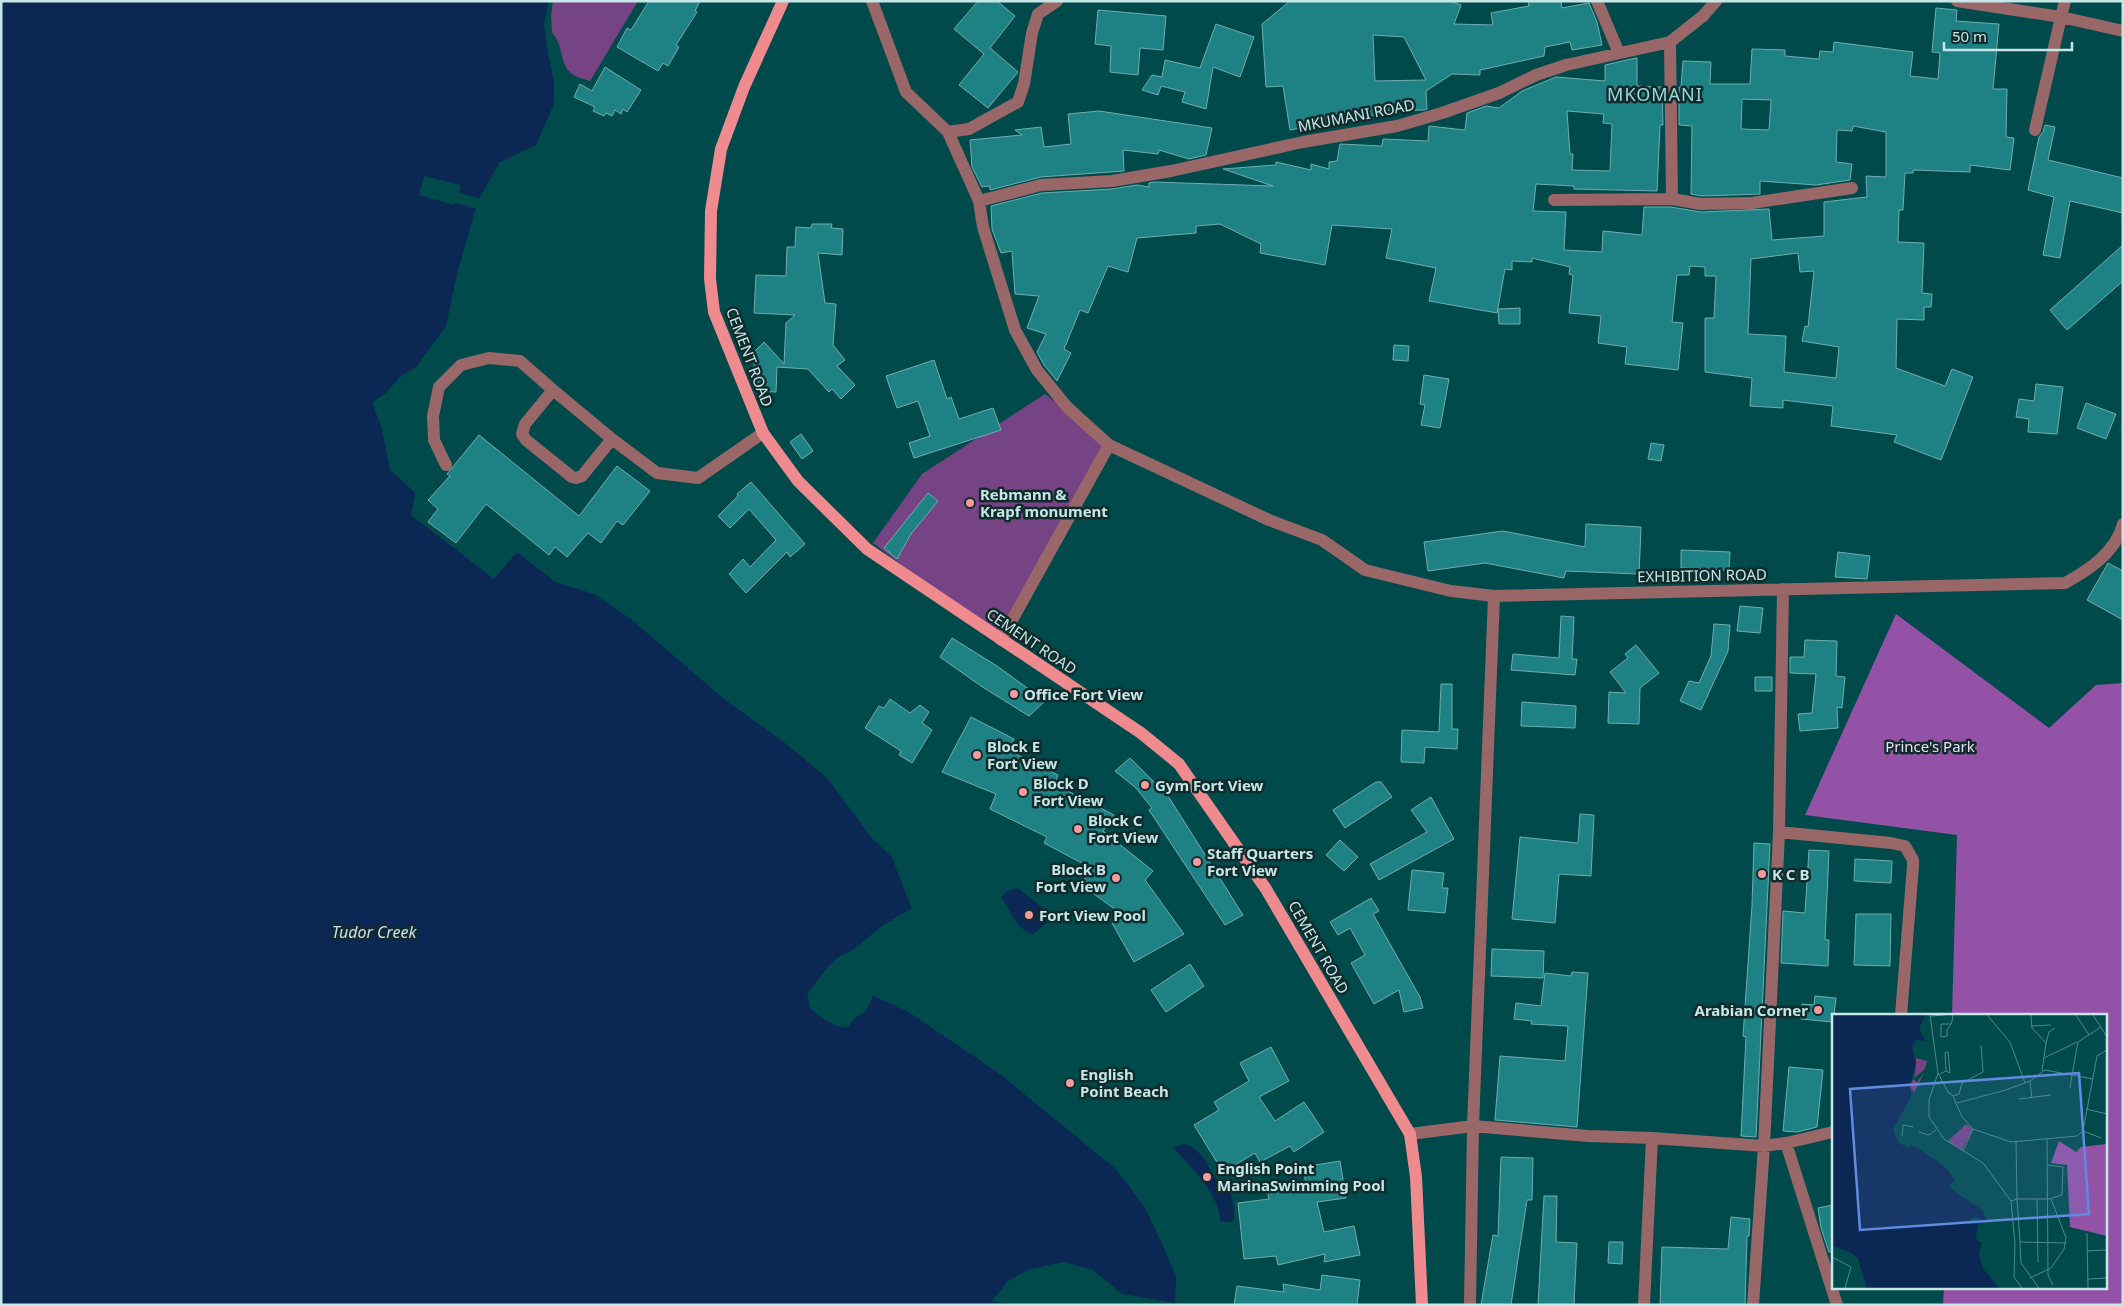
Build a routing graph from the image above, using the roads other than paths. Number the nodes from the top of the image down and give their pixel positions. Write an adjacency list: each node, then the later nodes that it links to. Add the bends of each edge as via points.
1 (783, 1): 19 (main road, CEMENT ROAD, via 721,149 711,211 710,279 714,312)
2 (872, 1): 13 (street, via 906,92)
3 (1057, 1): 13 (street, via 1038,14 1018,102 969,129)
4 (1597, 1): 11 (street)
5 (1716, 1): 10 (street, MKUMANI ROAD)
6 (1957, 1): 8 (street)
7 (2065, 1): 8 (street)
8 (2062, 16): 9 (street); 12 (street)
9 (2123, 31)
10 (1670, 42): 11 (street, MKUMANI ROAD); 15 (street)
11 (1619, 53): 17 (street, MKUMANI ROAD, via 1566,65 1499,93 1397,126 1303,142 1171,172 1112,181 1041,185)
12 (2035, 130)
13 (948, 132): 17 (street, EXHIBITION ROAD)
14 (1852, 188): 15 (street, via 1752,203 1701,204)
15 (1672, 199): 16 (street)
16 (1554, 200)
17 (979, 201): 21 (street, EXHIBITION ROAD, via 983,227 1015,330 1037,370 1067,407)
18 (553, 390): 20 (street); 20 (street, via 526,424 522,434 526,440 576,478 582,476); 22 (street, via 520,361 489,358 461,365 438,387 433,416 434,440)
19 (763, 433): 20 (street, via 698,478 657,473); 26 (main road, CEMENT ROAD, via 798,482 867,549)
20 (612, 439)
21 (1109, 445): 25 (street, EXHIBITION ROAD, via 1269,520 1322,540 1366,570 1451,591); 26 (street)
22 (446, 465)
23 (2122, 532): 24 (street, EXHIBITION ROAD, via 2088,571 2066,583)
24 (1784, 589): 25 (street, EXHIBITION ROAD); 27 (street)
25 (1494, 596): 29 (street)
26 (1001, 640): 31 (main road, CEMENT ROAD, via 1141,733 1178,764 1266,888)
27 (1779, 832): 28 (street, via 1905,846 1913,866); 34 (street)
28 (1901, 1014)
29 (1473, 1126): 31 (street); 32 (street); 38 (street)
30 (1832, 1132): 33 (street)
31 (1410, 1134): 37 (main road, CEMENT ROAD, via 1416,1177)
32 (1652, 1138): 34 (street); 39 (street)
33 (1786, 1143): 34 (street); 35 (street)
34 (1764, 1146): 40 (street)
35 (1832, 1286)
36 (1833, 1288): 41 (street)
37 (1422, 1305)
38 (1470, 1305)
39 (1644, 1305)
40 (1753, 1305)
41 (1838, 1305)

